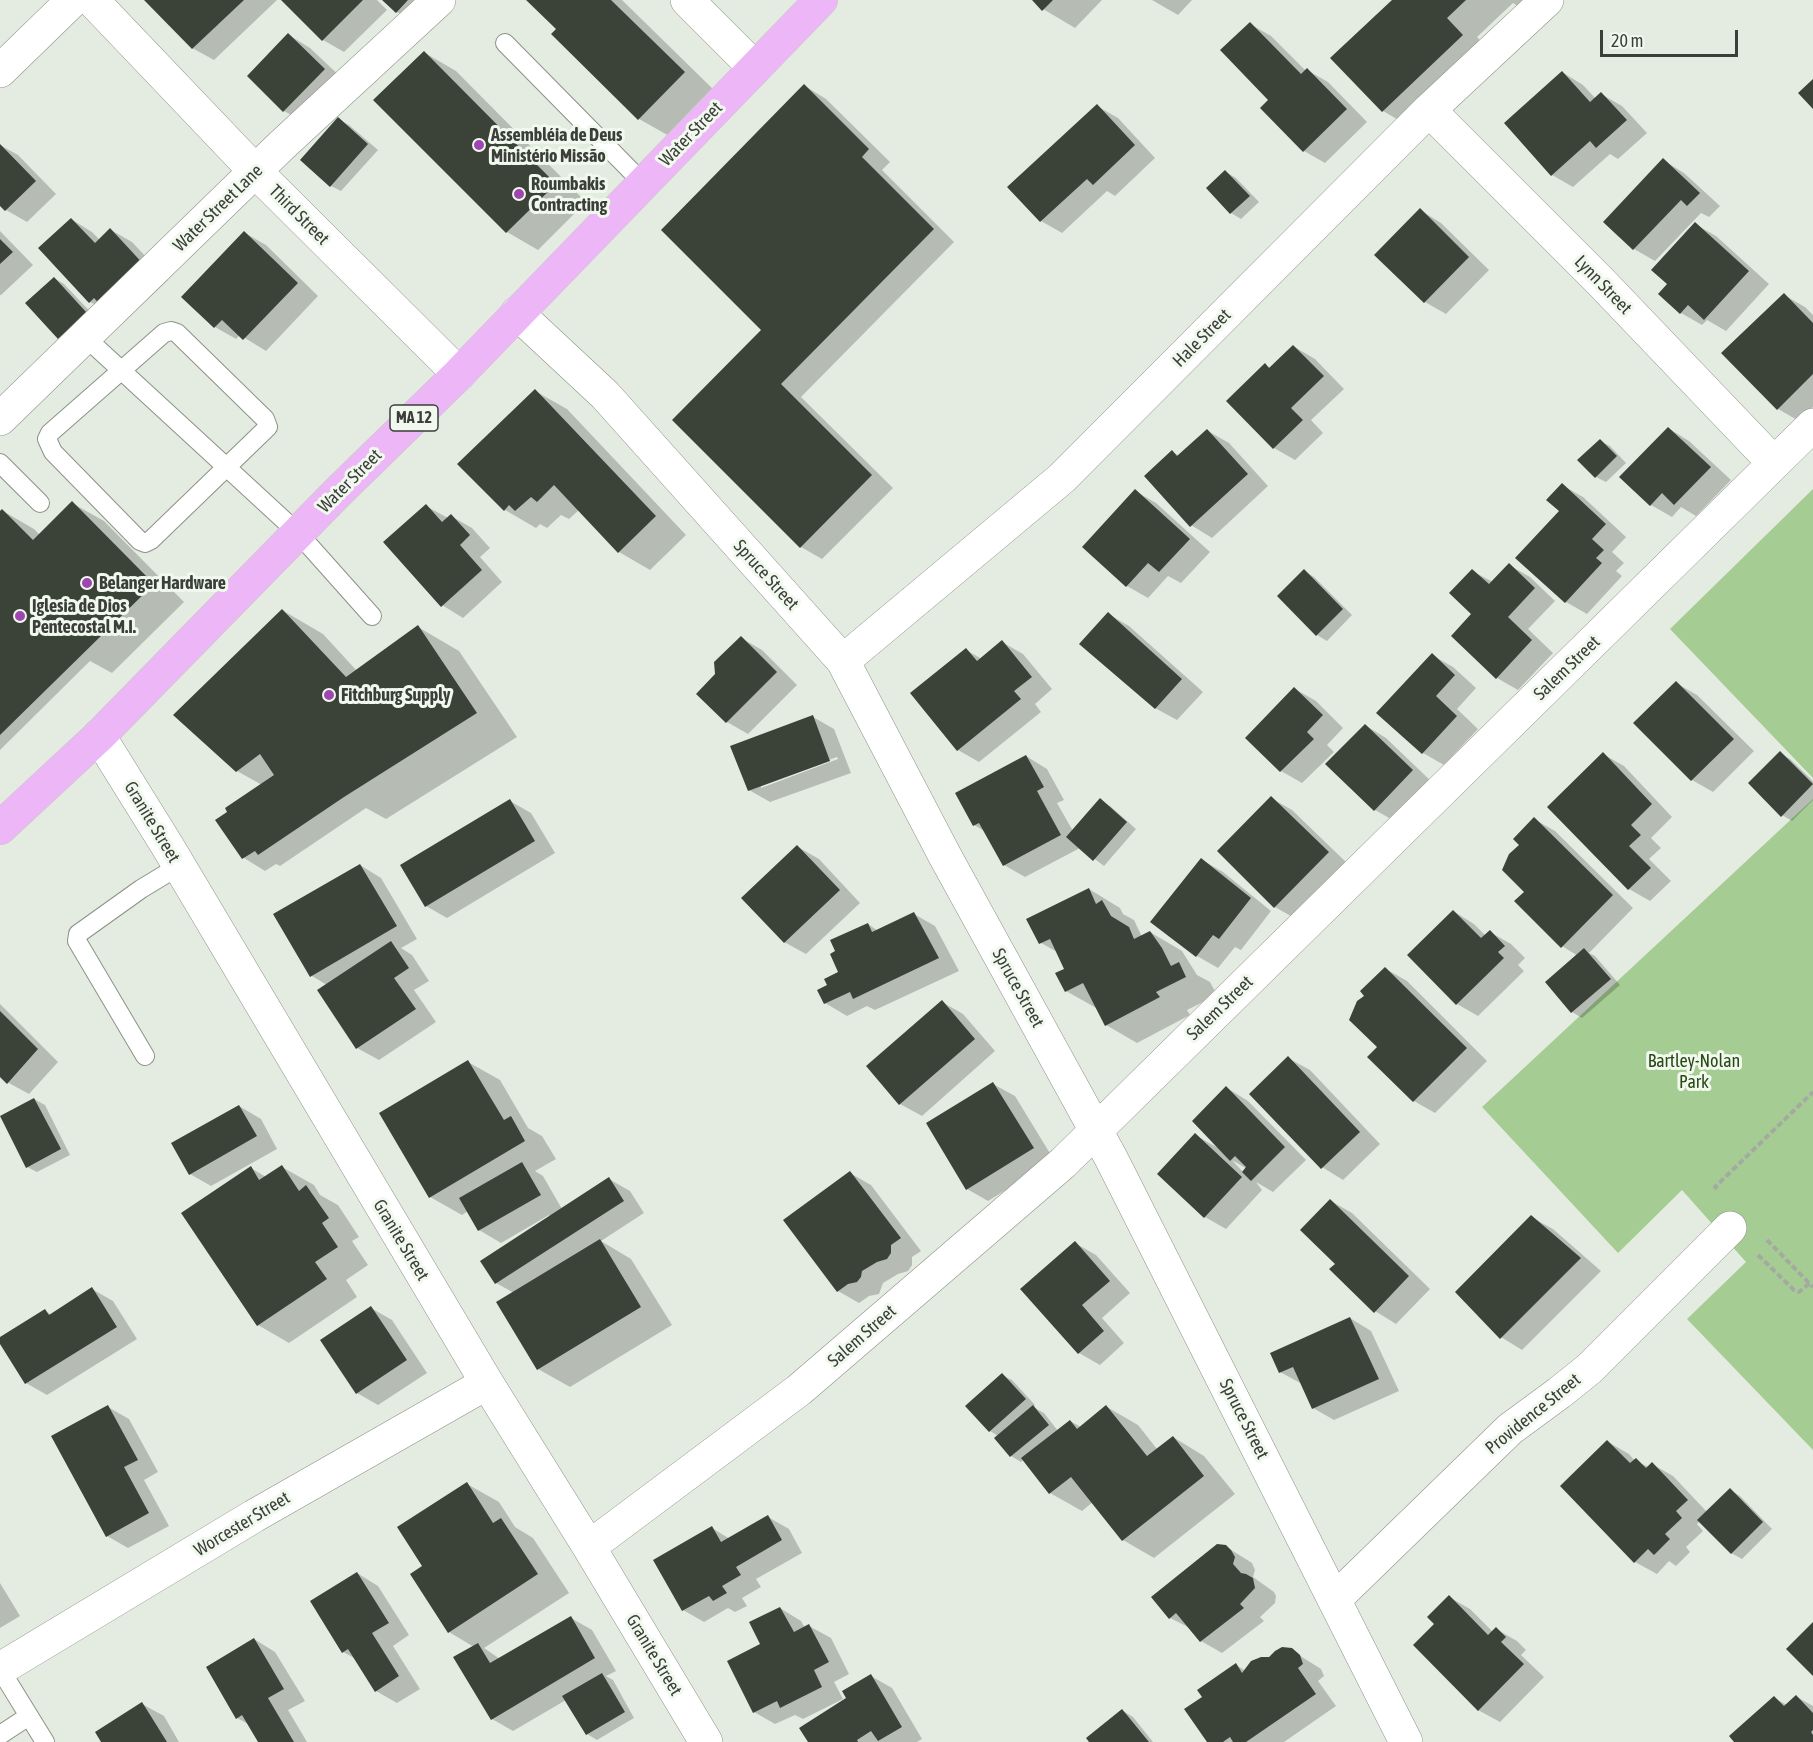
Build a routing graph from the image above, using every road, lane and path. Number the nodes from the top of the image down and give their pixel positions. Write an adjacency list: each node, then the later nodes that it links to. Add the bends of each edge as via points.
1 (73, 0): 9 (street)
2 (92, 0): 11 (street, Third Street)
3 (439, 0): 11 (street, Water Street Lane)
4 (687, 0): 8 (street)
5 (821, 0): 8 (highway, Water Street / MA 12)
6 (1548, 0): 10 (street, Hale Street)
7 (505, 43): 12 (lane)
8 (755, 68): 12 (highway, Water Street / MA 12)
9 (0, 71)
10 (1429, 110): 20 (street, Lynn Street); 25 (street, Hale Street, via 1062,478)
11 (256, 172): 14 (street, Water Street Lane); 16 (street, Third Street)
12 (644, 183): 13 (highway, Water Street / MA 12)
13 (517, 313): 16 (highway, Water Street / MA 12); 25 (street, Spruce Street, via 605,395)
14 (84, 336): 15 (lane); 17 (street, Water Street Lane)
15 (121, 369): 21 (lane); 21 (lane, via 164,333 177,333 268,423); 21 (lane, via 47,439 53,452 140,541 151,540)
16 (459, 374): 23 (highway, Water Street / MA 12)
17 (0, 420)
18 (1813, 425): 20 (street, Salem Street)
19 (0, 463): 22 (lane)
20 (1774, 463): 31 (street, Salem Street)
21 (228, 467): 23 (lane)
22 (40, 503)
23 (298, 533): 24 (lane); 26 (highway, Water Street / MA 12)
24 (372, 616)
25 (843, 661): 31 (street, Spruce Street)
26 (99, 736): 27 (highway, Water Street / MA 12); 28 (street, Granite Street)
27 (0, 828)
28 (179, 866): 29 (lane, via 78,934 77,941); 36 (street, Granite Street)
29 (145, 1056)
30 (1813, 1092): 32 (path, via 1715,1187)
31 (1095, 1131): 37 (street, Salem Street, via 1063,1163 799,1390); 38 (street, Spruce Street)
32 (1723, 1195)
33 (1730, 1228): 35 (path, via 1794,1290 1799,1292); 38 (street, Providence Street, via 1589,1369 1510,1429)
34 (1762, 1235): 35 (path)
35 (1811, 1285)
36 (487, 1383): 37 (street, Granite Street); 39 (street, Worcester Street, via 254,1516)
37 (589, 1547): 43 (street, Granite Street)
38 (1335, 1599): 44 (street, Spruce Street)
39 (0, 1669): 40 (lane)
40 (29, 1716): 41 (lane); 42 (lane)
41 (0, 1735)
42 (45, 1742)
43 (706, 1742)
44 (1406, 1742)

